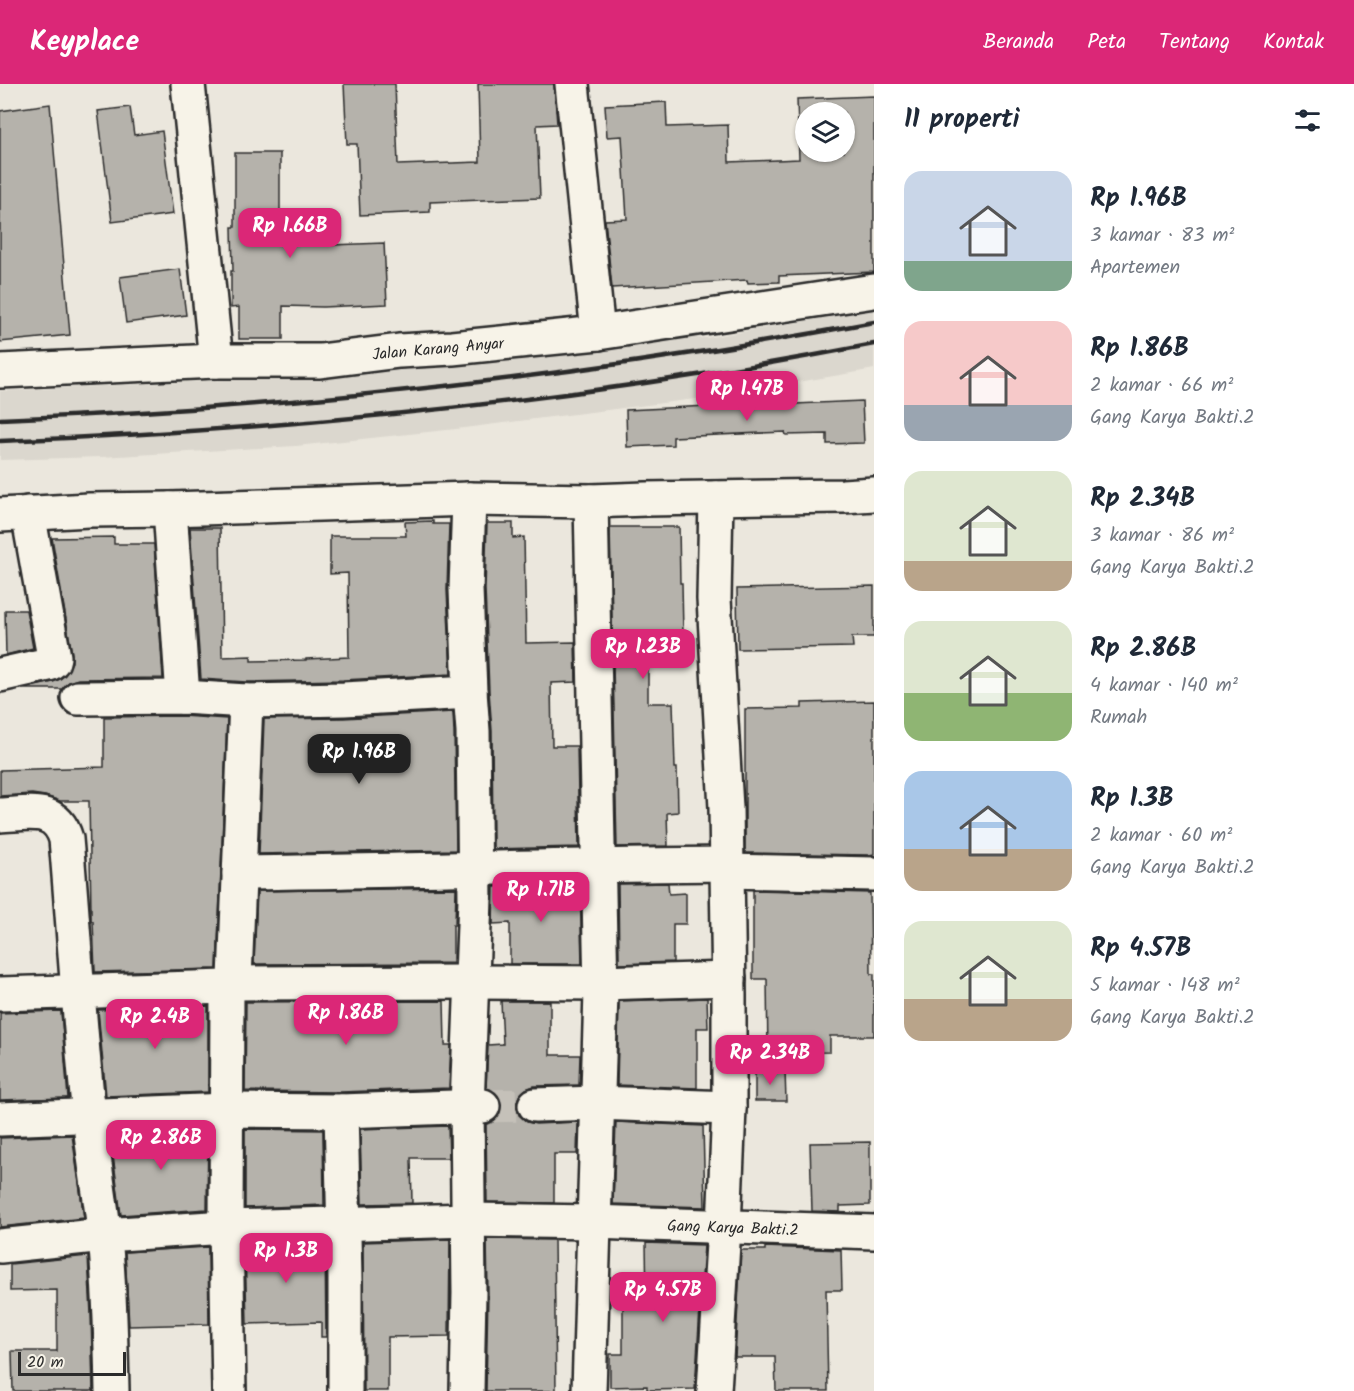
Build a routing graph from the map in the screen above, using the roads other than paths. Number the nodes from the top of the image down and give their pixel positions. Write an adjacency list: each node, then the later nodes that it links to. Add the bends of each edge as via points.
1 (188, 84): 5 (street)
2 (572, 84): 4 (street)
3 (874, 291): 4 (street, Jalan Karang Anyar)
4 (598, 333): 5 (street, Jalan Karang Anyar, via 320,361)
5 (216, 361): 6 (street, Jalan Karang Anyar)
6 (0, 371)
7 (874, 494): 8 (street)
8 (716, 498): 10 (street); 20 (street, via 714,598)
9 (469, 499): 10 (street); 11 (street); 14 (street, via 466,589)
10 (591, 501): 19 (street)
11 (170, 509): 12 (street); 15 (street)
12 (14, 514): 13 (street, via 54,657 49,664)
13 (0, 675)
14 (470, 692): 17 (street); 21 (street)
15 (183, 697): 16 (street); 17 (street)
16 (78, 698)
17 (246, 701): 22 (street)
18 (0, 815): 28 (street, via 47,815 63,829)
19 (598, 865): 20 (street); 21 (street); 26 (street)
20 (727, 867): 23 (street); 24 (street)
21 (475, 868): 22 (street); 25 (street)
22 (239, 873): 27 (street, via 235,979)
23 (874, 874)
24 (729, 979): 26 (street); 33 (street)
25 (471, 982): 26 (street); 27 (street); 32 (street)
26 (601, 983): 30 (street)
27 (230, 985): 28 (street); 34 (street)
28 (77, 991): 29 (street); 36 (street)
29 (0, 994)
30 (597, 1103): 31 (street); 33 (street); 39 (street)
31 (535, 1105)
32 (475, 1106): 35 (street); 38 (street)
33 (729, 1108): 42 (street)
34 (228, 1110): 35 (street); 36 (street); 41 (street)
35 (341, 1111): 40 (street)
36 (89, 1116): 37 (street); 44 (street)
37 (0, 1119)
38 (469, 1220): 39 (street, Gang Karya Bakti.2); 40 (street, Gang Karya Bakti.2); 49 (street)
39 (593, 1222): 42 (street, Gang Karya Bakti.2); 50 (street)
40 (344, 1223): 41 (street, Gang Karya Bakti.2); 48 (street)
41 (226, 1227): 44 (street, Gang Karya Bakti.2); 47 (street)
42 (724, 1227): 43 (street, Gang Karya Bakti.2); 51 (street)
43 (874, 1232)
44 (105, 1236): 45 (street, Gang Karya Bakti.2); 46 (street)
45 (0, 1245)
46 (112, 1391)
47 (229, 1391)
48 (345, 1391)
49 (467, 1391)
50 (589, 1391)
51 (714, 1391)

